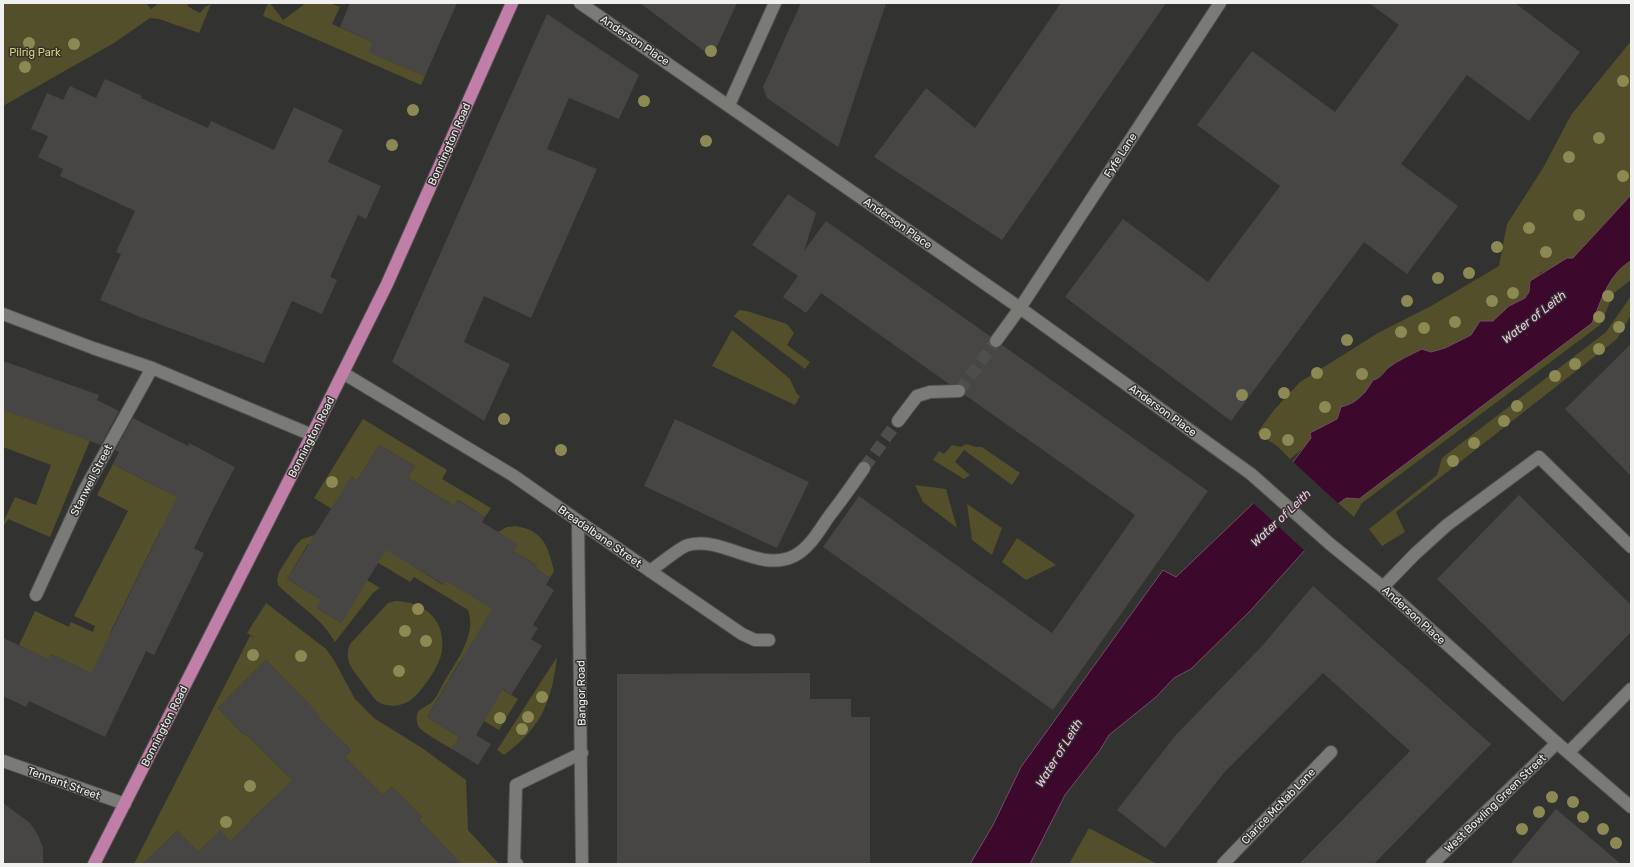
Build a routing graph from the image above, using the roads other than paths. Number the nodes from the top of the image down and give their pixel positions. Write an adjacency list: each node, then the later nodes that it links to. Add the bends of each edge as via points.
1 (512, 3): 10 (main road, Bonnington Road, via 387,284)
2 (580, 3): 5 (street, Anderson Place)
3 (775, 3): 5 (street)
4 (1220, 3): 6 (street, Fyfe Lane)
5 (729, 104): 6 (street, Anderson Place)
6 (1020, 308): 8 (street, Fyfe Lane); 18 (street, Anderson Place, via 1251,474)
7 (3, 314): 9 (street)
8 (996, 341)
9 (152, 368): 13 (street); 19 (street, Stanwell Street, via 85,489)
10 (343, 373): 13 (main road, Bonnington Road); 15 (street, Breadalbane Street, via 514,476)
11 (960, 391): 12 (street, via 930,392 917,396)
12 (898, 421)
13 (312, 435): 27 (main road, Bonnington Road)
14 (864, 468): 17 (street, Breadalbane Street, via 810,543 794,556 766,561 713,545 686,545)
15 (578, 521): 17 (street, Breadalbane Street); 25 (street, Bangor Road)
16 (1631, 547): 18 (street, via 1539,457 1447,525)
17 (650, 571): 20 (street, via 742,634 755,640)
18 (1383, 587): 22 (street, Anderson Place)
19 (36, 595)
20 (770, 640)
21 (1631, 689): 24 (street)
22 (1557, 743): 24 (street, Anderson Place); 33 (street, West Bowling Green Street)
23 (1331, 752): 29 (street, Clarice McNab Lane)
24 (1569, 752): 28 (street, Anderson Place)
25 (582, 753): 31 (street, via 516,785 514,861); 32 (street, Bangor Road)
26 (3, 761): 27 (street, Tennant Street)
27 (125, 804): 30 (main road, Bonnington Road)
28 (1631, 807)
29 (1226, 863)
30 (94, 864)
31 (517, 864)
32 (582, 864)
33 (1432, 864)

